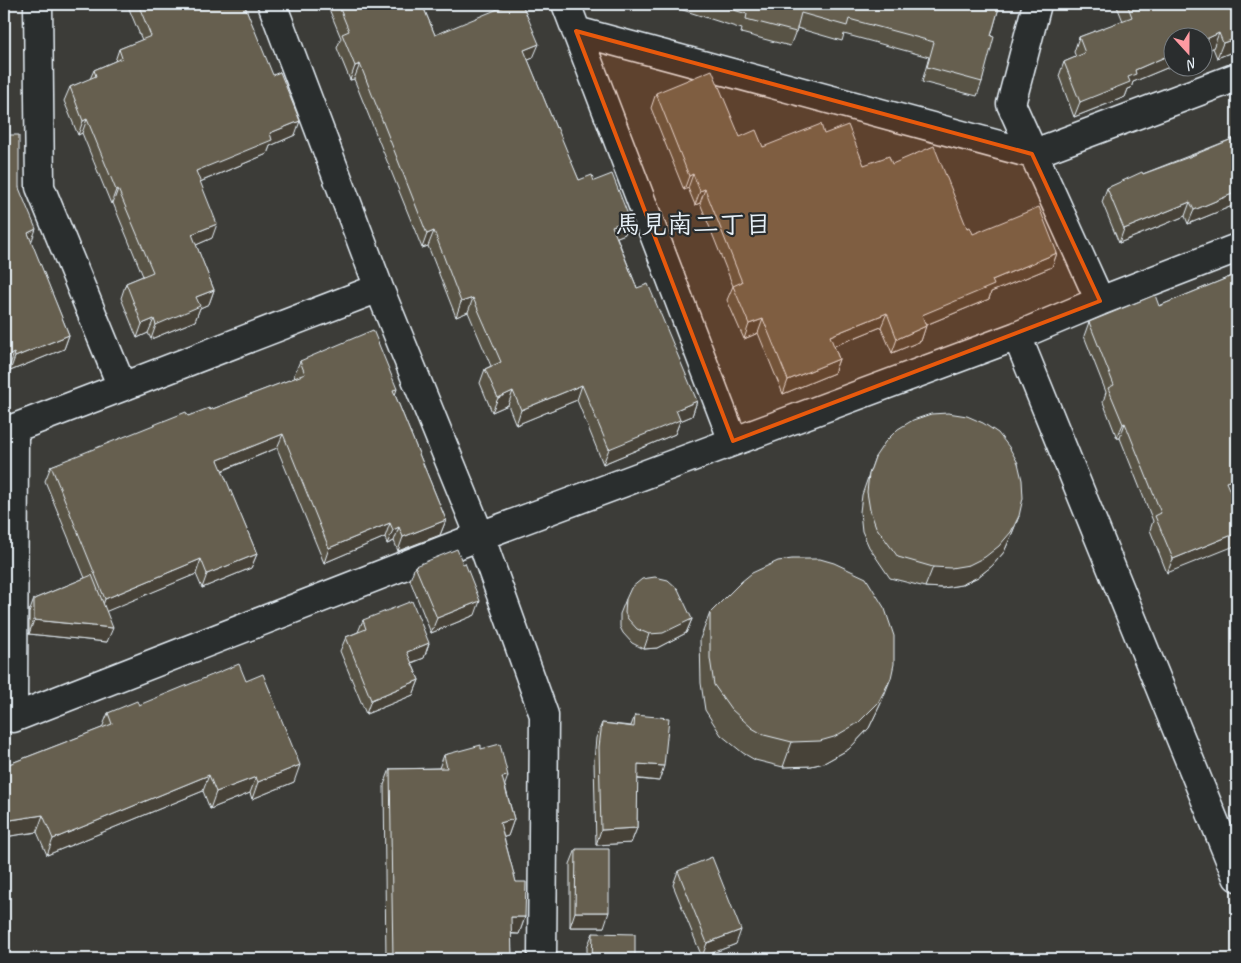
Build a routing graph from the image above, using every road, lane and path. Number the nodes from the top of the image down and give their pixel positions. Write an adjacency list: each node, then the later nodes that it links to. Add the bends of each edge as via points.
1 (38, 4): 12 (street, via 40,187)
2 (272, 4): 9 (street)
3 (566, 4): 5 (street)
4 (1037, 4): 7 (street, via 1011,104)
5 (576, 31): 7 (street); 14 (street)
6 (1237, 77): 7 (street)
7 (1032, 154): 10 (street)
8 (1237, 248): 10 (street)
9 (379, 288): 12 (street); 15 (street)
10 (1100, 301): 11 (street)
11 (1017, 336): 14 (street); 16 (street)
12 (122, 387): 13 (street)
13 (9, 431): 15 (street, via 13,718)
14 (733, 441): 15 (street)
15 (480, 536): 17 (street, via 544,714)
16 (1237, 877)
17 (542, 959)

